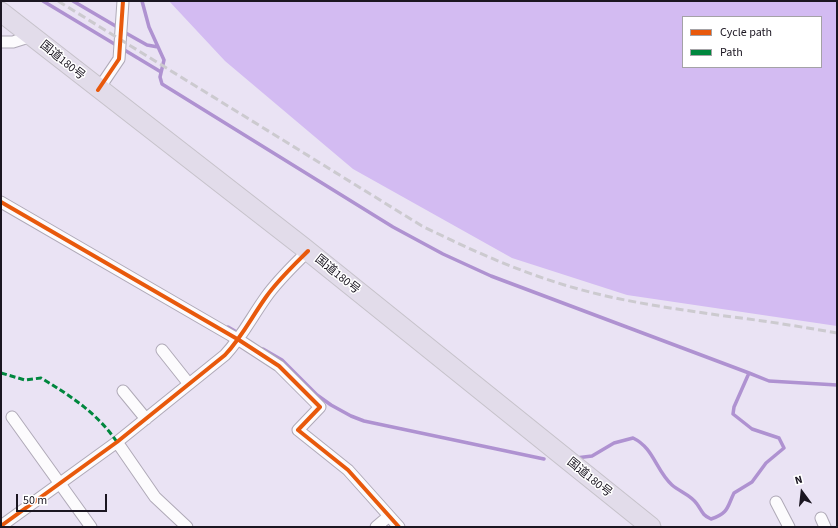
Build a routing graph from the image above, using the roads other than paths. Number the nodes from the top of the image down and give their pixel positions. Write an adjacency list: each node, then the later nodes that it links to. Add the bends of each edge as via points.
1 (123, 1): 5 (street, via 119,60)
2 (1, 12): 3 (highway, 国道180号)
3 (32, 36): 4 (street, via 13,42); 5 (highway, 国道180号)
4 (1, 42)
5 (98, 90): 7 (highway, 国道180号)
6 (1, 202): 8 (street)
7 (308, 251): 8 (street, via 275,285); 23 (highway, 国道180号)
8 (241, 337): 10 (street, via 225,355); 17 (street, via 279,366 320,407 298,430 348,470)
9 (162, 350): 10 (street)
10 (189, 384): 13 (street)
11 (123, 391): 13 (street)
12 (12, 417): 15 (street)
13 (146, 419): 14 (street)
14 (117, 442): 15 (street); 20 (street, via 155,497)
15 (60, 484): 18 (street); 19 (street)
16 (776, 502): 24 (street)
17 (389, 516): 21 (street); 22 (street)
18 (1, 526)
19 (91, 527)
20 (187, 527)
21 (376, 527)
22 (399, 527)
23 (650, 527)
24 (789, 527)

